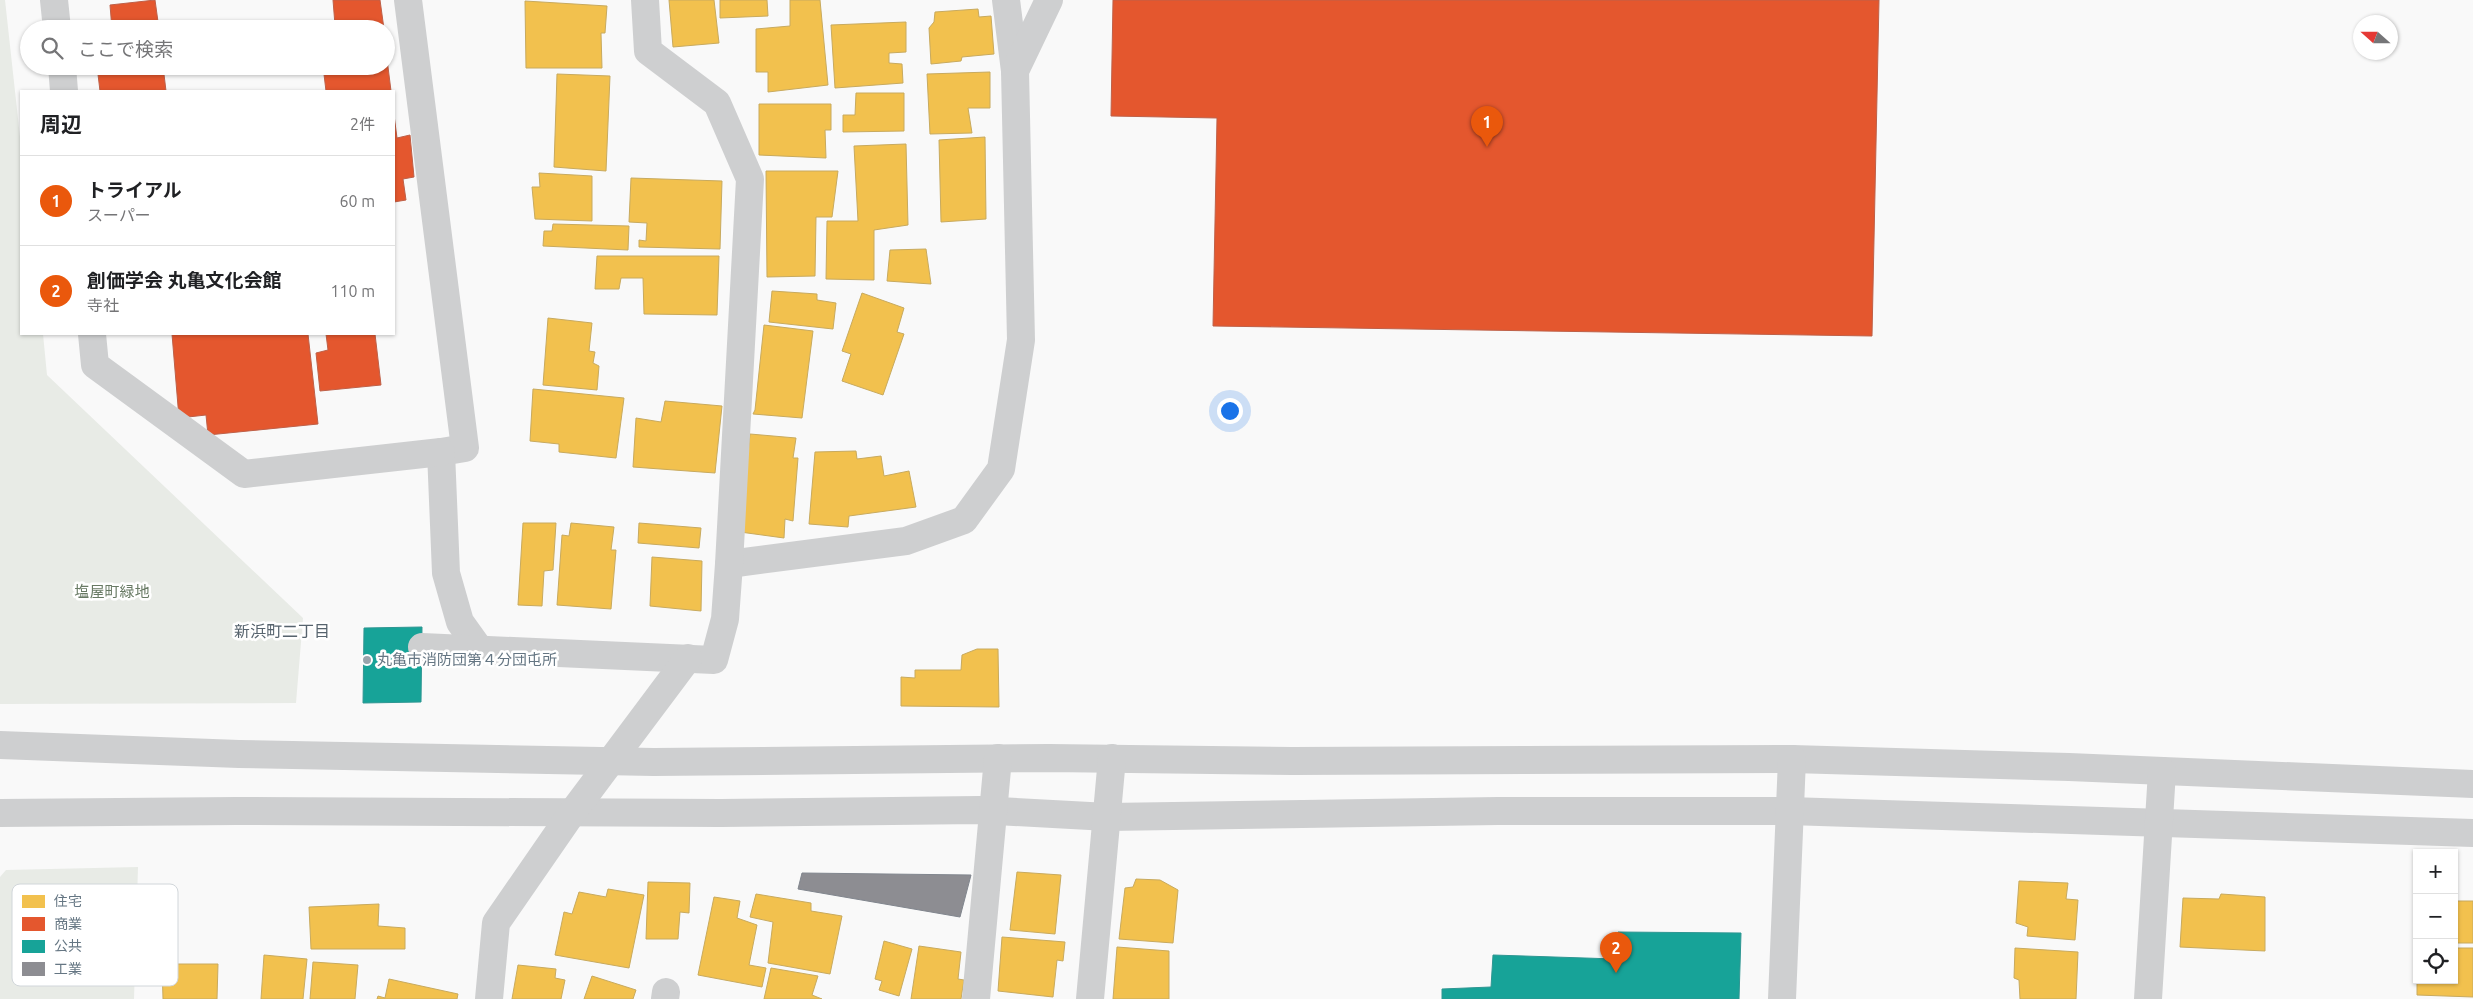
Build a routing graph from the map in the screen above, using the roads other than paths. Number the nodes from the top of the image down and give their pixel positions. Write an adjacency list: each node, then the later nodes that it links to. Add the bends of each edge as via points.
1 (54, 0): 6 (street)
2 (408, 0): 11 (street, via 465,448)
3 (645, 0): 12 (street, via 648,51 717,102 750,179)
4 (1006, 0): 7 (street)
5 (1048, 0): 7 (street)
6 (57, 20)
7 (1015, 71): 12 (street, via 1021,340 1001,469 964,520 906,541)
8 (63, 75): 9 (street)
9 (64, 90)
10 (92, 335): 11 (street, via 95,365 244,474)
11 (441, 452): 14 (street, via 446,573 460,622)
12 (729, 564): 15 (street, via 725,619 714,660)
13 (422, 647): 14 (street)
14 (480, 650): 15 (street)
15 (688, 658): 20 (street)
16 (0, 745): 20 (street, via 249,754)
17 (998, 758): 18 (street); 20 (street); 24 (street)
18 (1112, 758): 19 (street, via 1292,761); 27 (street)
19 (1792, 759): 21 (street); 23 (street)
20 (611, 760): 26 (street)
21 (2162, 771): 22 (street); 28 (street)
22 (2473, 784)
23 (1789, 810): 27 (street); 28 (street); 33 (street)
24 (993, 811): 26 (street); 27 (street); 31 (street)
25 (0, 813): 26 (street)
26 (572, 813): 30 (street, via 496,923)
27 (1108, 817): 32 (street)
28 (2158, 822): 29 (street); 34 (street)
29 (2473, 833)
30 (489, 999)
31 (976, 999)
32 (1090, 999)
33 (1782, 999)
34 (2148, 999)

